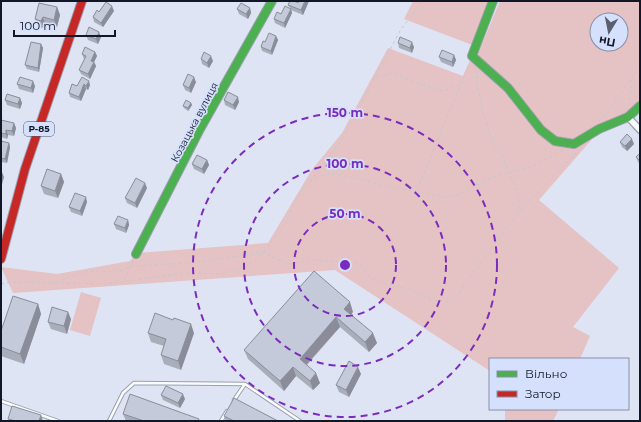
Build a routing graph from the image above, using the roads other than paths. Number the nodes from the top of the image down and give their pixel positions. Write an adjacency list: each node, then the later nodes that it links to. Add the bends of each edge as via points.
1 (82, 1): 8 (street, Р-85, via 25,169)
2 (272, 1): 7 (street, Козацька вулиця, via 200,129)
3 (493, 1): 5 (street, via 472,56 508,88 541,130 555,141 574,144)
4 (640, 106): 5 (street)
5 (628, 117): 6 (street)
6 (640, 130)
7 (136, 254)
8 (1, 259)
9 (245, 384): 11 (lane); 14 (lane, via 134,383 123,393); 16 (lane)
10 (1, 401): 13 (lane)
11 (233, 402)
12 (229, 408): 15 (lane)
13 (58, 421)
14 (109, 421)
15 (221, 421)
16 (300, 421)

